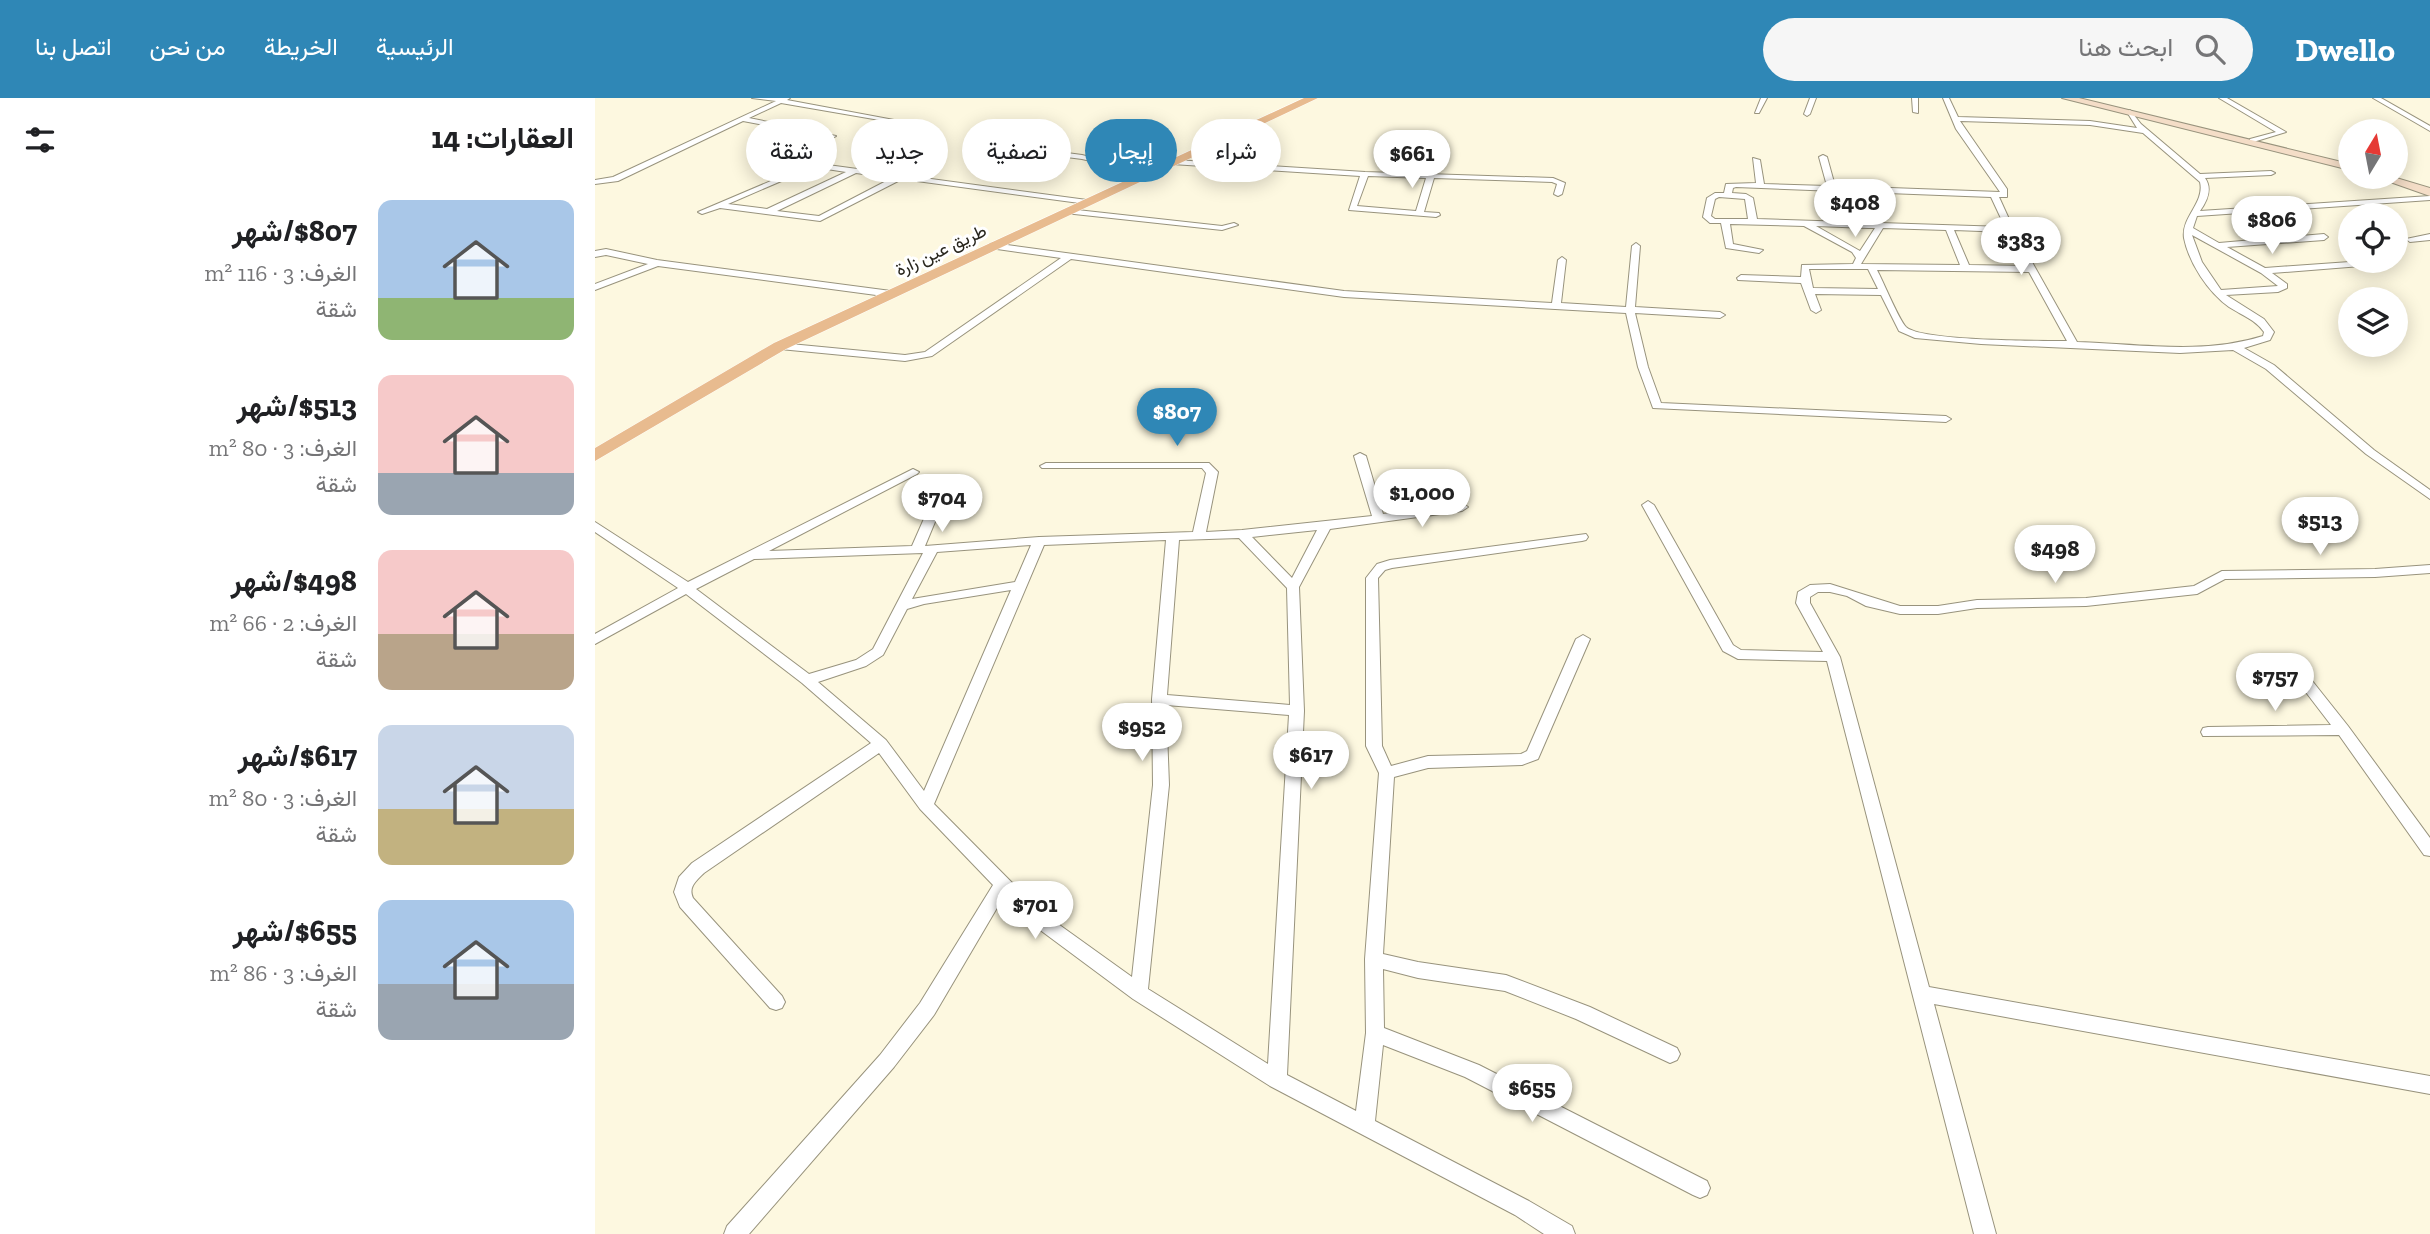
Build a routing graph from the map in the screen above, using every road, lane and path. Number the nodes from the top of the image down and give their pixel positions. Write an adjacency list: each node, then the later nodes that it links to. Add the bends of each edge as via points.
1 (755, 98): 10 (street)
2 (1313, 98): 25 (main road, طريق عين زارة)
3 (1764, 98): 13 (street)
4 (1813, 98): 15 (street)
5 (1915, 98): 12 (street)
6 (1946, 98): 18 (street)
7 (2067, 98): 14 (street)
8 (2222, 98): 22 (street, via 2282,132)
9 (2376, 98): 20 (street)
10 (784, 99): 16 (street); 17 (street)
11 (2135, 101): 14 (street)
12 (1916, 111)
13 (1757, 112)
14 (2126, 112): 21 (street); 22 (street)
15 (1807, 114)
16 (741, 119): 19 (street); 36 (street, via 615,179)
17 (886, 119)
18 (1955, 119): 21 (street, via 2090,123); 46 (street, via 2006,193)
19 (746, 120)
20 (2430, 129)
21 (2145, 131): 34 (street)
22 (2253, 141): 26 (street)
23 (1823, 157): 42 (street)
24 (1756, 160): 40 (street)
25 (1177, 161)
26 (2338, 164)
27 (1281, 165): 35 (street)
28 (1281, 169): 32 (street)
29 (851, 171): 48 (street, via 808,166)
30 (851, 172): 51 (street)
31 (2271, 173): 34 (street)
32 (1365, 174): 33 (street); 52 (street, via 1352,208)
33 (1431, 176): 35 (street); 52 (street)
34 (2201, 176): 53 (street, via 2207,187)
35 (1504, 178): 44 (street, via 1557,181 1561,183)
36 (595, 182)
37 (890, 182): 55 (street)
38 (937, 182): 47 (street)
39 (1130, 182): 47 (main road, طريق عين زارة)
40 (1760, 185): 42 (street); 45 (street, via 1731,185)
41 (2408, 185): 43 (street)
42 (1832, 189): 46 (street)
43 (2429, 192): 53 (street)
44 (1558, 194)
45 (1727, 195): 56 (street, via 1711,198 1707,217); 57 (street, via 1749,198)
46 (1995, 197): 64 (street)
47 (1087, 202): 49 (main road, طريق عين زارة)
48 (719, 205): 50 (street); 51 (street)
49 (1068, 211): 59 (street, via 1222,228); 69 (main road, طريق عين زارة)
50 (702, 212)
51 (768, 212): 55 (street)
52 (1419, 213): 54 (street)
53 (2196, 214): 63 (street)
54 (1436, 215)
55 (820, 219): 60 (street)
56 (1725, 221): 57 (street); 71 (street, via 1729,246)
57 (1753, 222): 58 (street)
58 (1805, 224): 61 (street); 74 (street)
59 (1234, 225)
60 (804, 226)
61 (1880, 226): 62 (street); 74 (street)
62 (1949, 228): 64 (street); 80 (street)
63 (2188, 229): 68 (street); 88 (street, via 2197,258)
64 (2010, 230): 81 (street)
65 (2324, 237): 68 (street)
66 (2430, 237): 67 (street)
67 (2410, 239)
68 (2218, 245): 82 (street)
69 (993, 246): 73 (street); 89 (main road, طريق عين زارة)
70 (1636, 246): 92 (street)
71 (1759, 250)
72 (595, 254): 76 (street)
73 (1068, 257): 90 (street, via 1309,290); 95 (street, via 928,354 905,358)
74 (1860, 257): 78 (street)
75 (1562, 260): 90 (street)
76 (657, 263): 85 (street); 89 (street)
77 (2338, 265): 82 (street)
78 (1856, 267): 79 (street); 84 (street, via 1805,267)
79 (1872, 268): 80 (street); 87 (street)
80 (1966, 268): 81 (street)
81 (2033, 269): 94 (street)
82 (2264, 271): 88 (street, via 2284,286)
83 (1741, 278): 84 (street)
84 (1805, 280): 86 (street)
85 (595, 287)
86 (1809, 291): 87 (street); 91 (street)
87 (1883, 292): 94 (street, via 1908,332)
88 (2220, 293): 96 (street, via 2256,317 2269,332 2267,338)
89 (891, 294): 95 (main road, طريق عين زارة)
90 (1556, 307): 92 (street)
91 (1816, 310)
92 (1630, 311): 93 (street); 97 (street, via 1657,407)
93 (1720, 315)
94 (2074, 345): 96 (street)
95 (780, 346): 98 (main road, طريق عين زارة)
96 (2233, 346): 102 (street, via 2270,367 2370,452)
97 (1945, 419)
98 (595, 456)
99 (1360, 456): 106 (street)
100 (1046, 466): 109 (street, via 1205,465 1212,472)
101 (913, 472): 115 (street)
102 (2430, 495)
103 (936, 505): 114 (street)
104 (1648, 505): 123 (street, via 1728,648 1738,654)
105 (1462, 507): 106 (street)
106 (1378, 517): 108 (street)
107 (595, 526): 119 (street)
108 (1326, 526): 110 (street); 118 (street)
109 (1199, 534): 110 (street); 111 (street)
110 (1242, 534): 118 (street)
111 (1173, 536): 113 (street); 126 (street)
112 (1582, 537): 131 (street, via 1390,564 1376,572 1372,578 1374,746)
113 (1039, 541): 114 (street); 117 (street)
114 (925, 549): 115 (street); 120 (street)
115 (752, 555): 119 (street)
116 (2430, 569): 123 (street, via 2222,575 2197,590 1938,610 1899,611 1839,589 1815,588 1803,595 1803,603)
117 (1020, 585): 120 (street); 132 (street)
118 (1293, 587): 127 (street)
119 (687, 588): 122 (street); 125 (street)
120 (904, 606): 125 (street, via 878,652 861,663)
121 (1583, 639): 131 (street, via 1533,755 1428,762)
122 (595, 640)
123 (1833, 657): 137 (street)
124 (2289, 661): 128 (street)
125 (807, 680): 130 (street)
126 (1159, 699): 127 (street); 136 (street, via 1161,785)
127 (1297, 711): 141 (street)
128 (2343, 730): 129 (street); 133 (street)
129 (2208, 732)
130 (881, 744): 132 (street); 138 (street, via 698,868 685,882 686,902)
131 (1387, 773): 135 (street)
132 (926, 805): 134 (street)
133 (2430, 850)
134 (1002, 884): 136 (street, via 1034,916); 145 (street, via 927,1009)
135 (1374, 959): 139 (street); 140 (street, via 1506,984 1583,1013)
136 (1139, 993): 141 (street)
137 (1921, 995): 142 (street); 147 (street)
138 (776, 1002)
139 (1375, 1033): 143 (street); 144 (street, via 1472,1070)
140 (1670, 1055)
141 (1276, 1080): 143 (street)
142 (2430, 1085)
143 (1364, 1127): 146 (street)
144 (1700, 1188)
145 (735, 1234)
146 (1565, 1234)
147 (1985, 1234)

